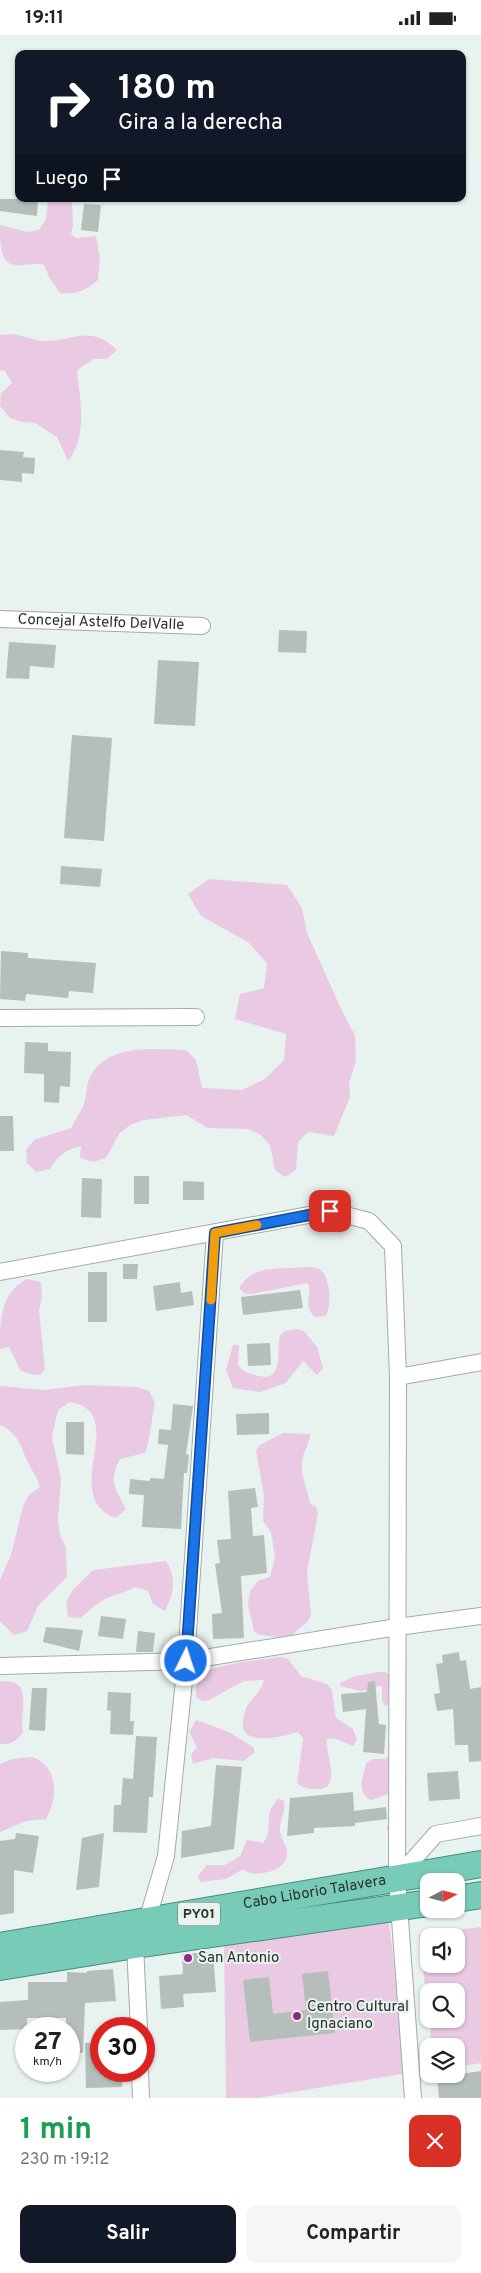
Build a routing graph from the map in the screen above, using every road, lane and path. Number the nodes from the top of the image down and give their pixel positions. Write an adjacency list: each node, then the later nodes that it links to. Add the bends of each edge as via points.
1 (0, 619): 2 (street, Concejal Astelfo DelValle)
2 (202, 626)
3 (196, 1017): 4 (street)
4 (0, 1018)
5 (215, 1233): 6 (street); 8 (street, via 330,1211 369,1221 392,1246); 11 (street)
6 (0, 1272)
7 (481, 1362): 8 (street)
8 (398, 1377): 10 (street)
9 (481, 1616): 10 (street)
10 (397, 1627): 11 (street); 15 (street)
11 (186, 1661): 12 (street); 20 (street, via 166,1856)
12 (0, 1666)
13 (481, 1826): 15 (street, via 436,1834)
14 (481, 1864): 15 (highway, Cabo Liborio Talavera / PY01)
15 (397, 1878): 19 (street); 20 (highway, Cabo Liborio Talavera / PY01)
16 (481, 1895): 17 (highway)
17 (465, 1898)
18 (420, 1905): 19 (highway, Cabo Liborio Talavera / PY01)
19 (400, 1908): 21 (highway, Cabo Liborio Talavera / PY01); 27 (street)
20 (147, 1921): 22 (highway, Cabo Liborio Talavera / PY01)
21 (135, 1945): 23 (highway, Cabo Liborio Talavera / PY01); 24 (street)
22 (0, 1946)
23 (0, 1967)
24 (138, 2017)
25 (140, 2082): 26 (street)
26 (141, 2098)
27 (414, 2098)

